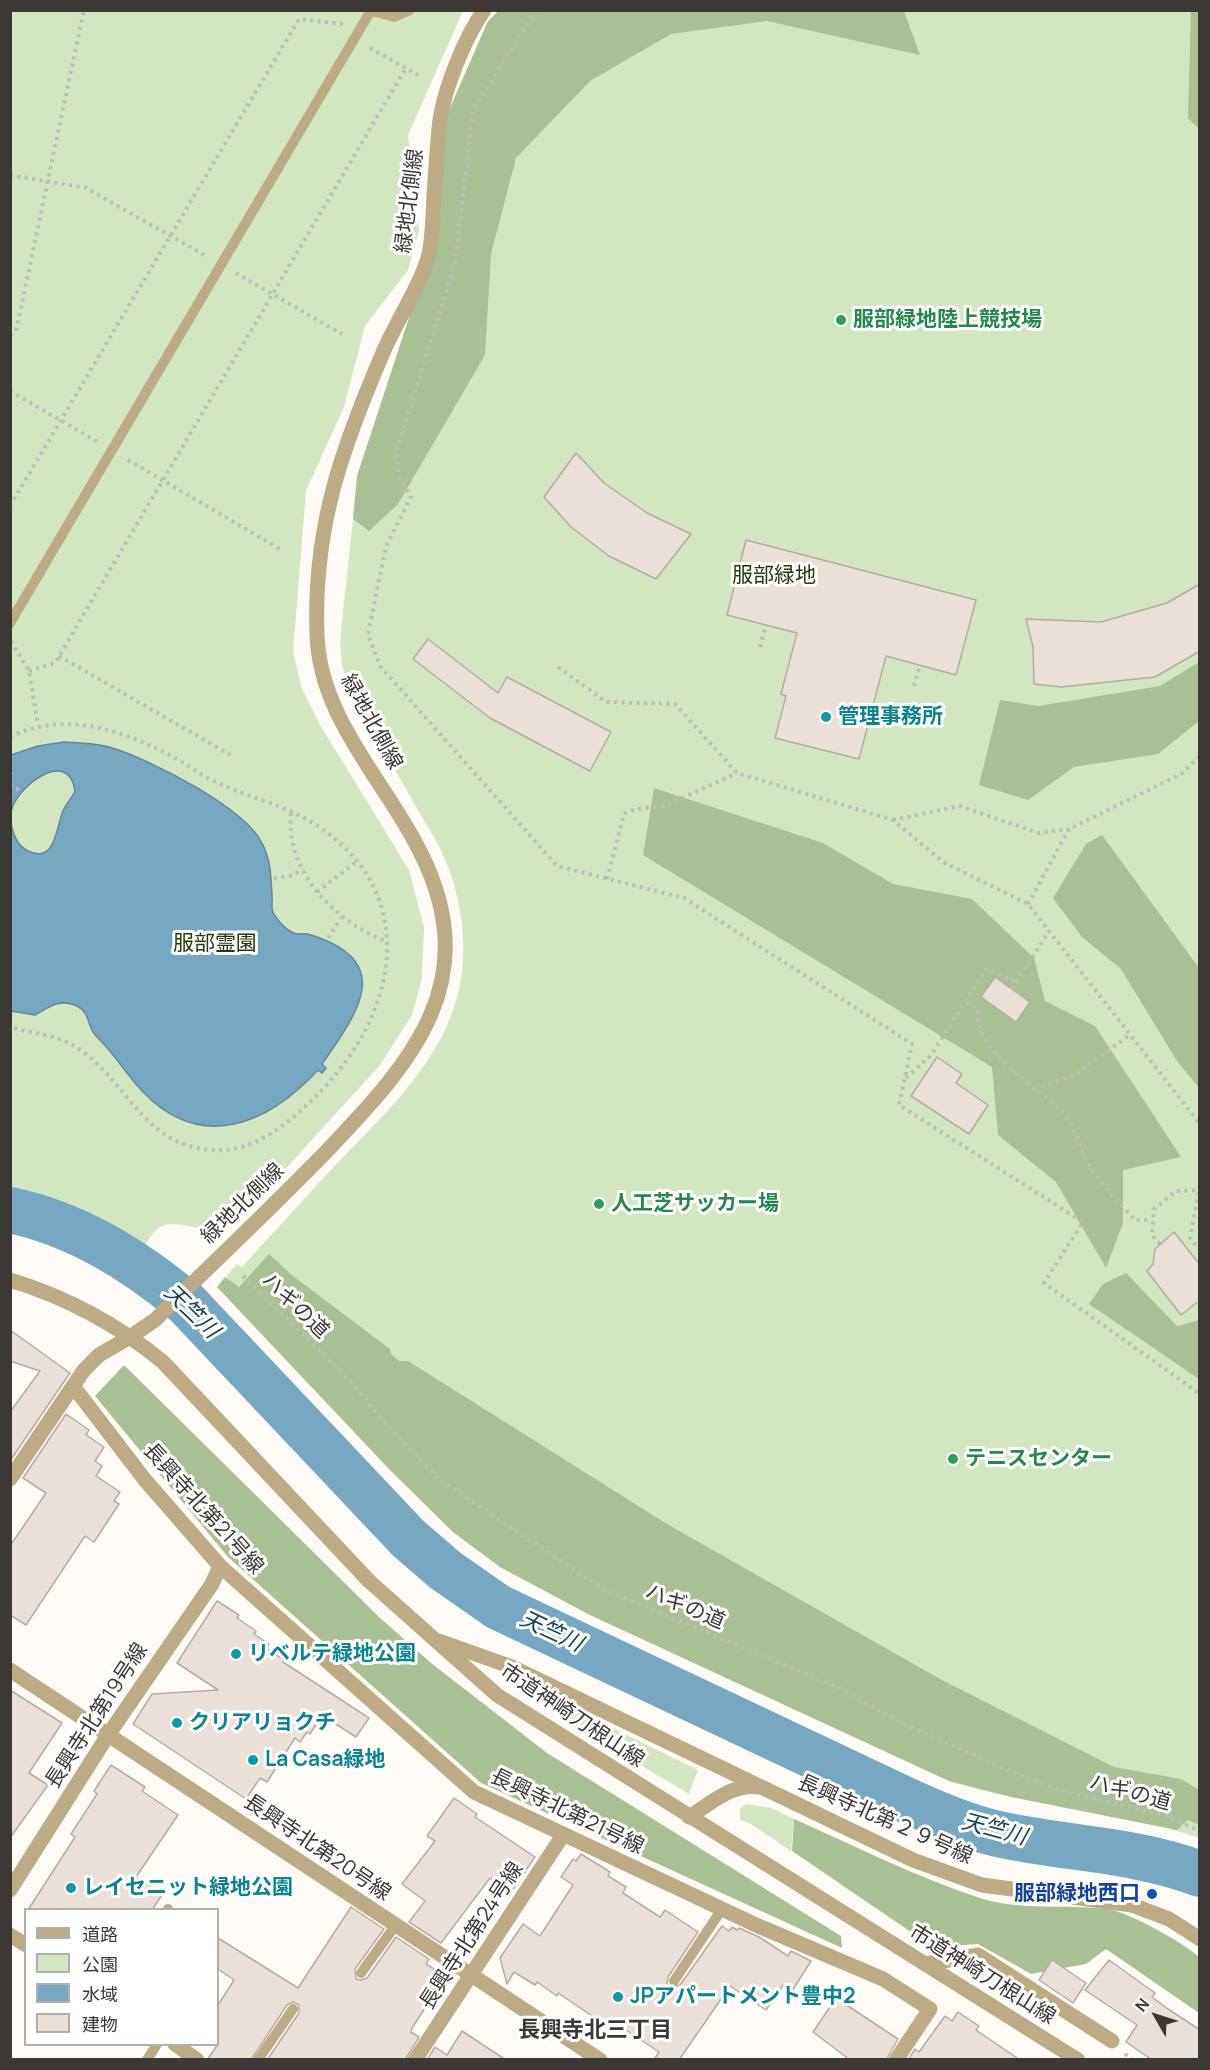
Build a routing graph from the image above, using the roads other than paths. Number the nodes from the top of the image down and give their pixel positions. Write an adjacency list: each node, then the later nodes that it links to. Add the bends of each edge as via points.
1 (410, 10): 3 (lane, via 394,17)
2 (484, 10): 6 (street, 緑地北側線, via 468,34 441,117 429,255 387,344 332,485 322,530 316,600 318,649 326,691 410,833 436,889 445,944 440,987 423,1036 396,1075 301,1177 155,1320)
3 (369, 11): 4 (lane)
4 (10, 623)
5 (10, 1280): 6 (street, 市道神崎刀根山線, via 83,1309)
6 (130, 1337): 7 (street, via 92,1361); 10 (street, 市道神崎刀根山線, via 176,1374 339,1550)
7 (73, 1386): 8 (street); 9 (street, 長興寺北第21号線, via 145,1480)
8 (10, 1479)
9 (220, 1566): 12 (street, 長興寺北第19号線, via 212,1584); 15 (street, 長興寺北第21号線, via 474,1792)
10 (439, 1641): 13 (street, 長興寺北第２９号線, via 512,1667); 14 (street, 市道神崎刀根山線, via 497,1695)
11 (10, 1670): 12 (street, 長興寺北第20号線)
12 (108, 1735): 16 (street, 長興寺北第19号線); 18 (street, 長興寺北第20号線)
13 (762, 1787): 14 (street, via 739,1788); 20 (street, 長興寺北第２９号線, via 949,1875 982,1885 1132,1905 1169,1919)
14 (689, 1817): 22 (street, 市道神崎刀根山線)
15 (563, 1835): 17 (street, 長興寺北第21号線); 24 (street, 長興寺北第24号線)
16 (10, 1890)
17 (722, 1909): 25 (lane); 35 (street, 長興寺北第21号線, via 884,1979 930,2009)
18 (395, 1926): 23 (lane); 24 (street, 長興寺北第20号線)
19 (10, 1935): 21 (street)
20 (1200, 1939)
21 (24, 1944)
22 (925, 1964): 27 (street, via 978,1954); 36 (street, 市道神崎刀根山線)
23 (361, 1973)
24 (471, 1976): 33 (street, 長興寺北第24号線); 34 (street, 長興寺北第20号線)
25 (674, 1981)
26 (293, 2009): 32 (lane)
27 (1112, 2041)
28 (156, 2046): 30 (lane)
29 (178, 2046): 31 (street)
30 (147, 2060)
31 (197, 2060)
32 (258, 2060)
33 (415, 2060)
34 (600, 2060)
35 (896, 2060)
36 (1078, 2060)

